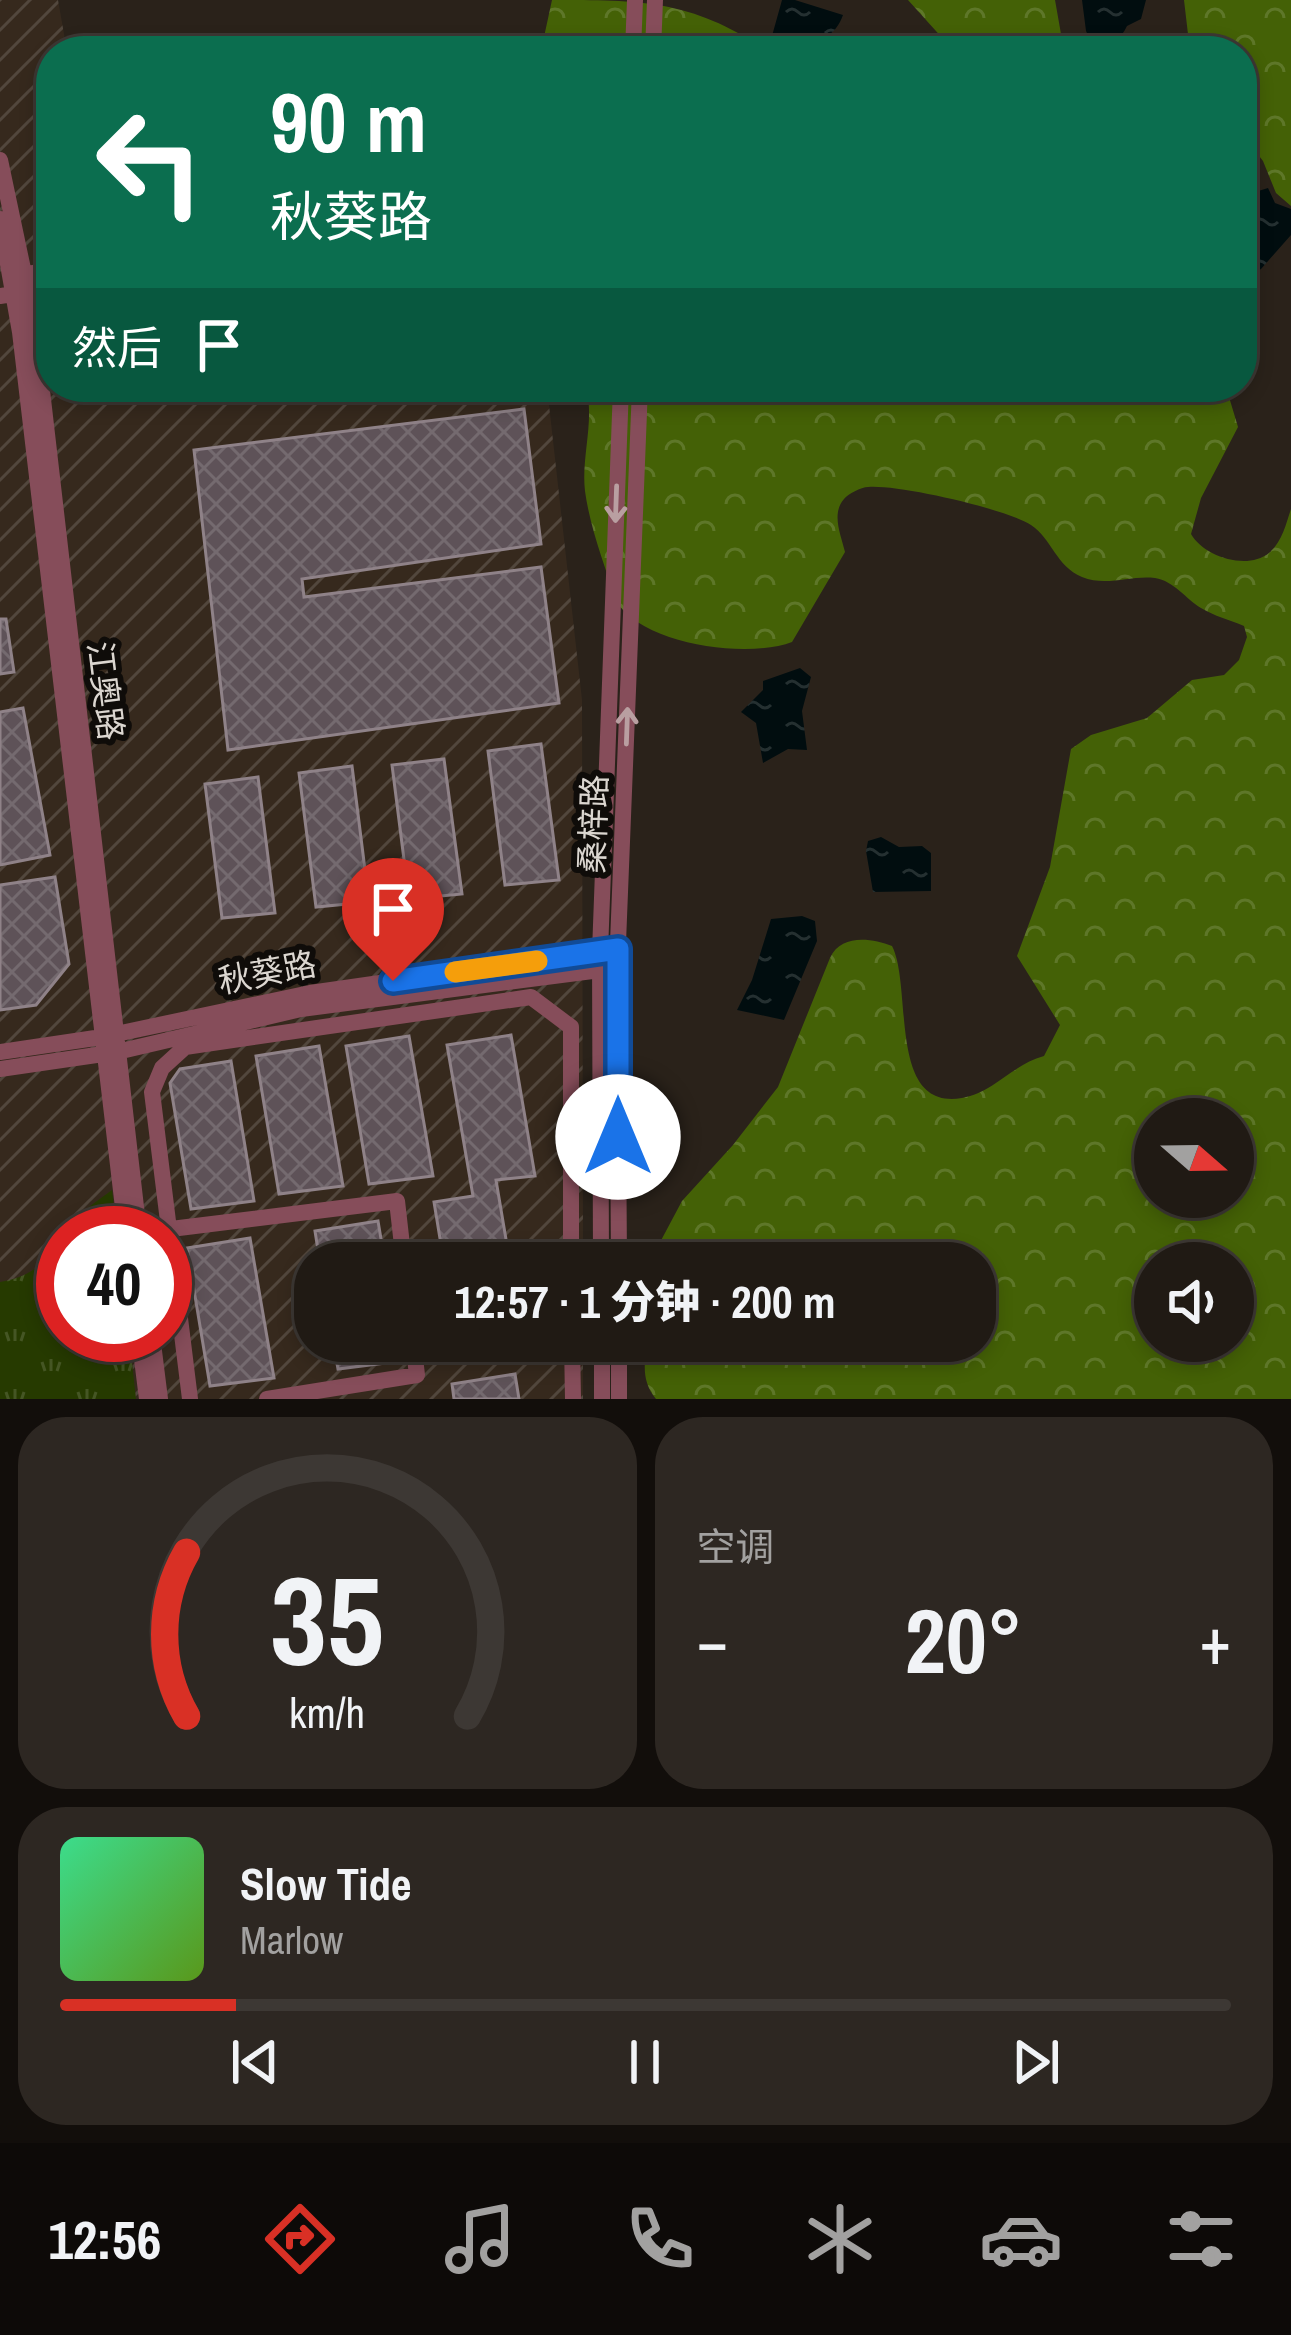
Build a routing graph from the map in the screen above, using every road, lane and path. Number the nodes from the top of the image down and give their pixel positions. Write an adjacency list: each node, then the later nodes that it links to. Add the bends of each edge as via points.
1 (635, 0): 3 (street)
2 (655, 0): 4 (street)
3 (634, 36)
4 (654, 36)
5 (0, 160): 7 (street, 江奥路)
6 (0, 219): 7 (street, 江奥路)
7 (13, 286): 11 (street, 江奥路)
8 (621, 402): 10 (street, 桑梓路, one-way to 10)
9 (639, 402): 10 (street, 桑梓路, one-way to 9)
10 (609, 960): 11 (street, 秋葵路); 20 (street, 桑梓路); 21 (street, 桑梓路)
11 (110, 1044): 12 (street, 秋葵路); 13 (street, 秋葵路); 14 (street, 江奥路); 15 (street, 江奥路)
12 (0, 1052)
13 (0, 1069)
14 (124, 1206)
15 (135, 1206)
16 (168, 1206): 19 (street, via 152,1092 162,1067 185,1048 531,997 571,1027)
17 (192, 1226): 18 (street, via 397,1201)
18 (402, 1242)
19 (571, 1242)
20 (602, 1242)
21 (618, 1242)
22 (143, 1362): 29 (street)
23 (155, 1362): 30 (street)
24 (186, 1362): 31 (street)
25 (415, 1362): 32 (street, via 417,1375)
26 (572, 1362): 33 (street)
27 (602, 1362): 34 (street)
28 (619, 1362): 35 (street)
29 (148, 1399)
30 (160, 1399)
31 (190, 1399)
32 (267, 1399)
33 (573, 1399)
34 (602, 1399)
35 (619, 1399)

